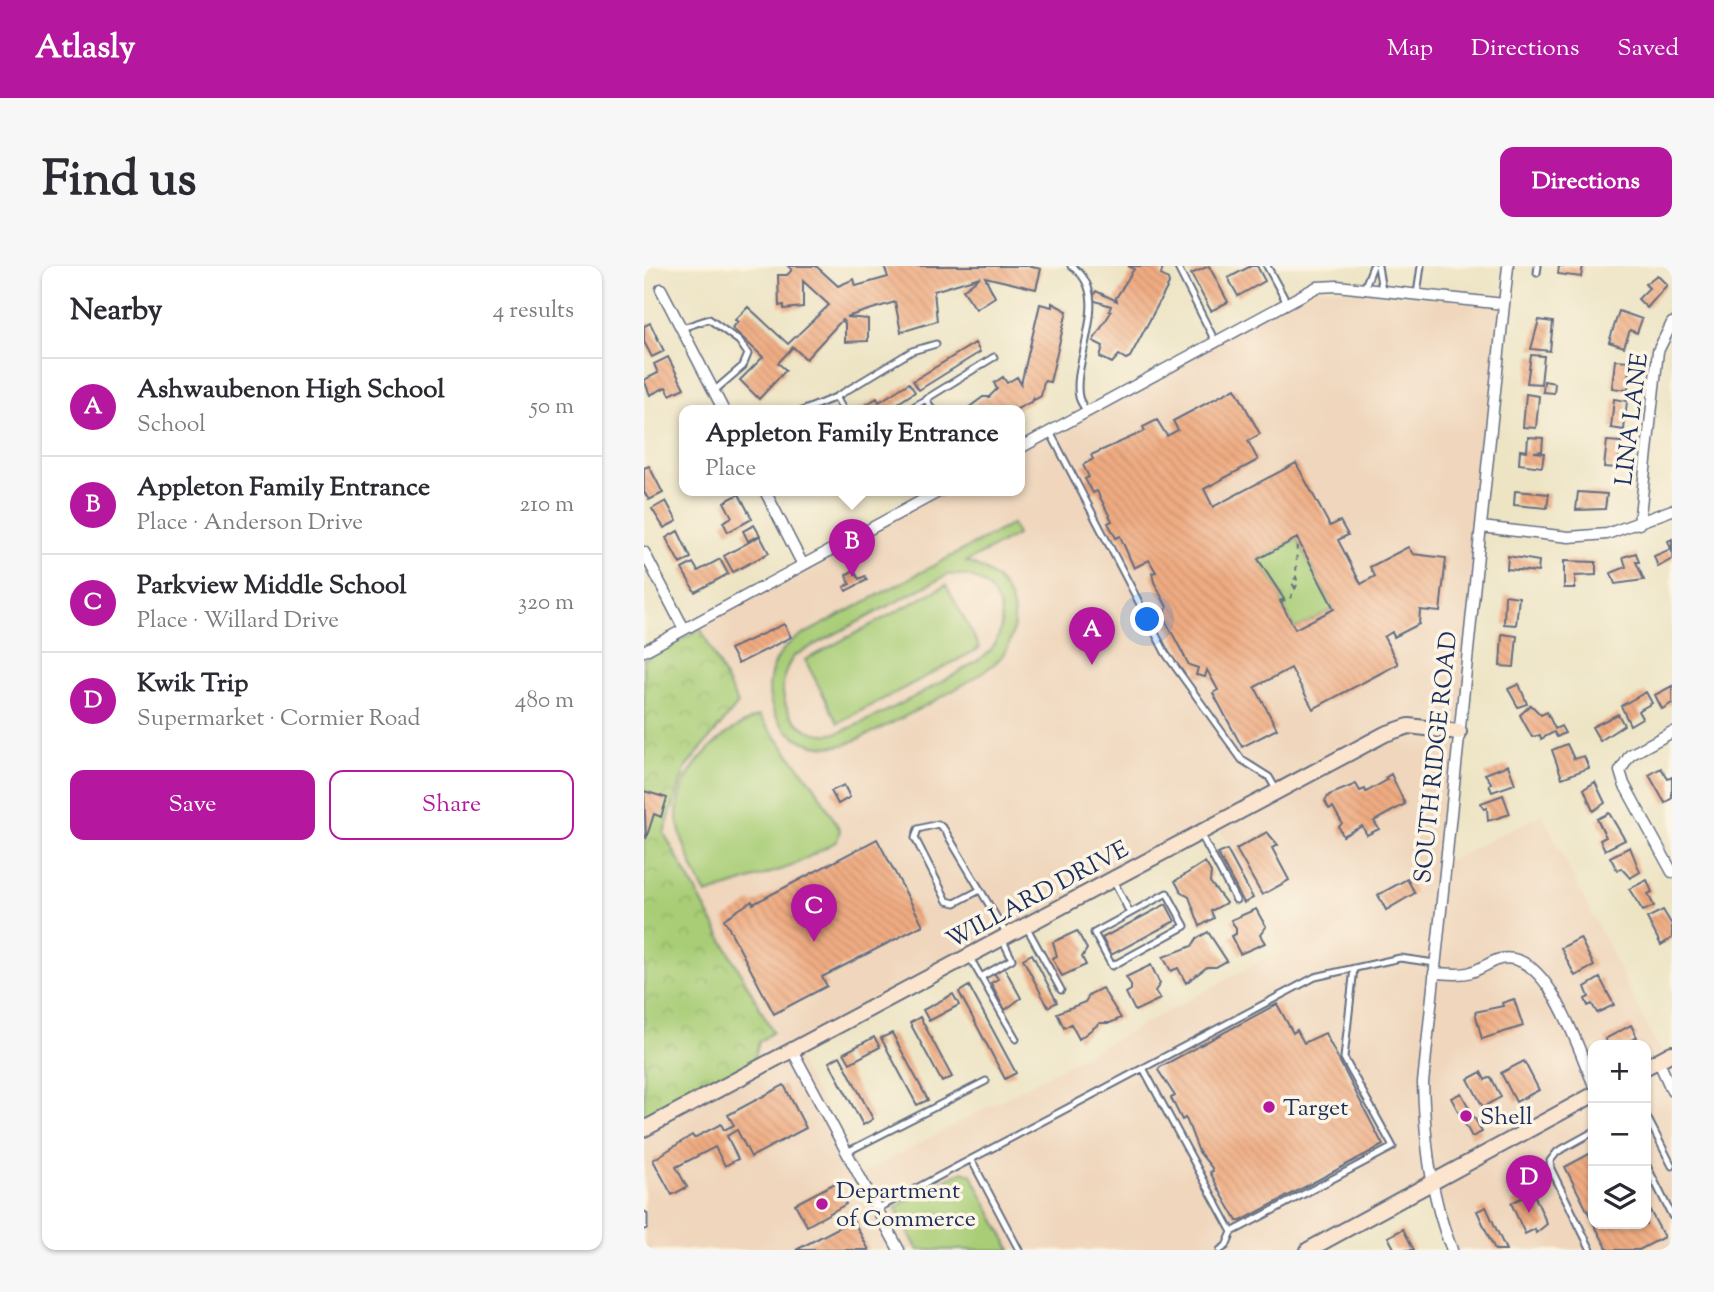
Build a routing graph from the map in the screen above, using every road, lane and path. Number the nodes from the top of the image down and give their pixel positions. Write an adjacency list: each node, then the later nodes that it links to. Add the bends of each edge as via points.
1 (1071, 266): 26 (lane, via 1083,276 1089,302 1079,396)
2 (1177, 266): 15 (lane)
3 (1266, 266): 11 (lane)
4 (1376, 266): 8 (lane); 9 (lane)
5 (1421, 266): 10 (lane)
6 (1508, 266): 12 (street, SOUTH RIDGE ROAD)
7 (662, 289): 14 (street)
8 (1364, 289): 9 (street); 11 (street, via 1317,287)
9 (1382, 291): 10 (street)
10 (1417, 295): 12 (street)
11 (1287, 303): 15 (street)
12 (1504, 304): 33 (street, SOUTH RIDGE ROAD)
13 (1672, 323): 32 (street, LINA LANE, via 1658,351)
14 (681, 328): 18 (street); 18 (lane, via 709,319 746,349 743,366)
15 (1216, 342): 26 (street)
16 (936, 344): 19 (lane, via 912,351)
17 (994, 357): 20 (lane)
18 (714, 391): 21 (street)
19 (836, 397): 22 (lane); 23 (lane)
20 (926, 399): 24 (lane); 25 (lane)
21 (721, 405)
22 (817, 405)
23 (841, 405)
24 (916, 405)
25 (930, 405)
26 (1087, 412): 27 (street)
27 (1050, 432): 28 (street); 44 (lane, via 1166,654 1242,760 1269,778)
28 (1025, 445)
29 (768, 496): 36 (street)
30 (920, 496): 36 (street)
31 (1672, 510): 32 (street)
32 (1639, 524): 33 (street, via 1607,534 1569,537)
33 (1481, 527): 42 (street, SOUTH RIDGE ROAD)
34 (1297, 538): 37 (path)
35 (644, 552): 40 (street)
36 (803, 565): 40 (street)
37 (1296, 577): 38 (path); 38 (path)
38 (1295, 588): 39 (path)
39 (1281, 603)
40 (684, 629): 41 (street)
41 (644, 651)
42 (1459, 732): 44 (street, WILLARD DRIVE, via 1409,726); 57 (street, SOUTH RIDGE ROAD)
43 (1672, 732): 46 (street, via 1636,751 1622,766 1621,777)
44 (1277, 791): 45 (street, WILLARD DRIVE)
45 (1199, 832): 47 (street, WILLARD DRIVE); 49 (lane)
46 (1672, 872)
47 (1112, 879): 50 (lane); 51 (street, WILLARD DRIVE)
48 (978, 891): 48 (lane, via 944,829 938,824 918,829 915,838 947,901 956,903); 52 (lane)
49 (1236, 900)
50 (1130, 913): 50 (lane, via 1094,933 1112,966 1185,926 1167,892)
51 (1026, 925): 52 (street, WILLARD DRIVE); 61 (lane)
52 (1004, 937): 53 (street, WILLARD DRIVE); 54 (lane)
53 (969, 956): 60 (lane); 63 (street, WILLARD DRIVE)
54 (1010, 960): 55 (lane); 58 (lane); 60 (lane)
55 (1016, 967)
56 (1354, 968): 57 (lane, via 1400,958); 66 (lane, via 1315,977); 83 (lane, via 1344,1058 1393,1147)
57 (1434, 968): 67 (street, via 1468,974 1501,959 1532,965 1547,981); 78 (street, SOUTH RIDGE ROAD, via 1423,1083)
58 (1006, 970)
59 (996, 975): 60 (lane)
60 (984, 976): 62 (lane)
61 (1061, 990)
62 (1016, 1039)
63 (792, 1050): 72 (street, WILLARD DRIVE); 74 (street)
64 (1672, 1053): 65 (street)
65 (1652, 1063): 69 (street)
66 (1143, 1068): 75 (lane); 83 (lane)
67 (1588, 1072)
68 (986, 1081): 74 (lane)
69 (1672, 1091)
70 (1588, 1098): 78 (street)
71 (1651, 1125): 77 (lane)
72 (644, 1129)
73 (1588, 1135): 89 (lane, via 1550,1161)
74 (847, 1152): 79 (street)
75 (971, 1159): 79 (lane); 85 (lane)
76 (1647, 1166): 81 (lane)
77 (1672, 1166)
78 (1431, 1185): 87 (street); 88 (street, SOUTH RIDGE ROAD)
79 (877, 1209): 84 (street)
80 (644, 1215): 82 (lane)
81 (1672, 1216)
82 (644, 1226)
83 (1232, 1232): 86 (lane)
84 (899, 1250)
85 (1019, 1250)
86 (1220, 1250)
87 (1308, 1250)
88 (1452, 1250)
89 (1591, 1250)

